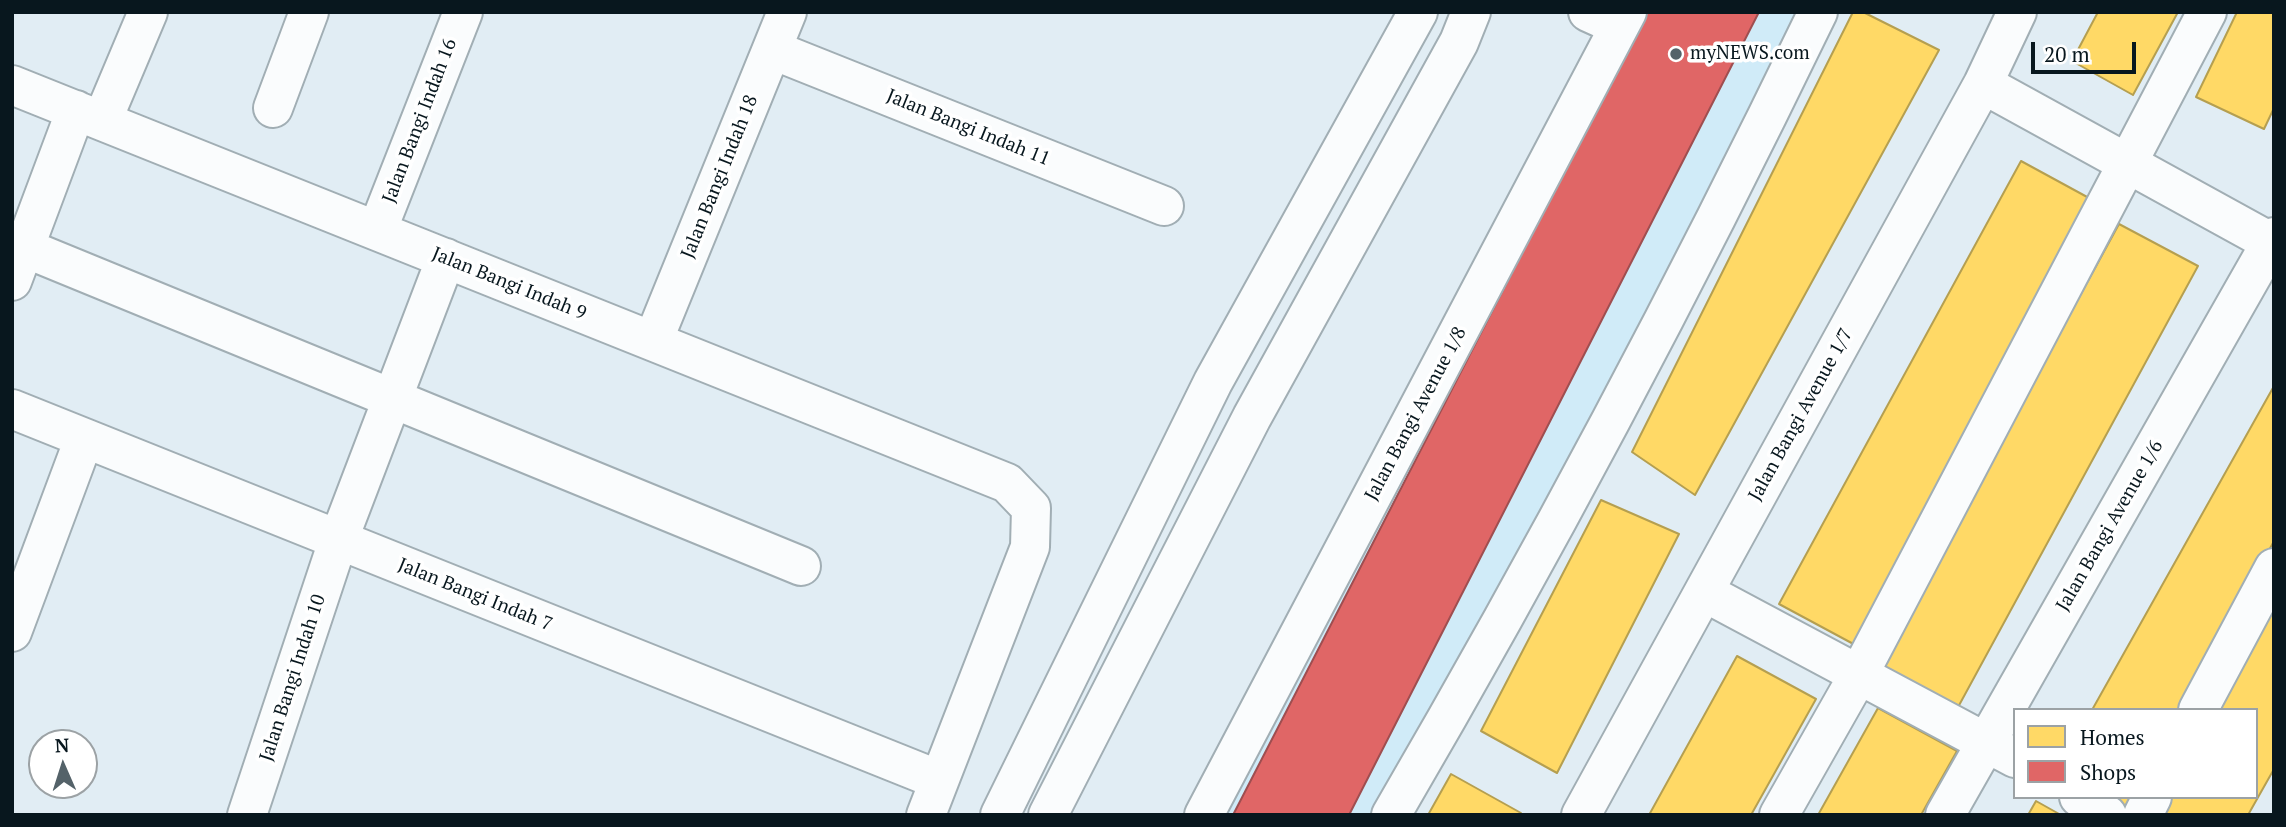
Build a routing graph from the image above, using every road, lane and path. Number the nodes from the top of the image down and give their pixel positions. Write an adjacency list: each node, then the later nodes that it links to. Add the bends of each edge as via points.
1 (148, 12): 15 (street)
2 (309, 12): 14 (street)
3 (463, 12): 18 (street, Jalan Bangi Indah 16)
4 (787, 12): 11 (street, Jalan Bangi Indah 18)
5 (1418, 12): 40 (street, via 1213,382)
6 (1471, 12): 41 (street, via 1459,42 1252,417)
7 (1818, 12): 43 (street, via 1593,458)
8 (2017, 12): 12 (street, Jalan Bangi Avenue 1/7)
9 (2207, 12): 16 (street)
10 (1612, 17): 42 (street, Jalan Bangi Avenue 1/8)
11 (773, 50): 17 (street, Jalan Bangi Indah 11); 22 (street, Jalan Bangi Indah 18)
12 (1983, 84): 16 (street); 29 (street, Jalan Bangi Avenue 1/7)
13 (12, 85): 15 (street, Jalan Bangi Indah 9)
14 (273, 108)
15 (89, 115): 18 (street, Jalan Bangi Indah 9); 21 (street)
16 (2128, 164): 19 (street); 31 (street)
17 (1164, 206)
18 (377, 231): 20 (street, Jalan Bangi Indah 9)
19 (2273, 241): 32 (street, Jalan Bangi Avenue 1/6)
20 (446, 258): 22 (street, Jalan Bangi Indah 9); 23 (street, Jalan Bangi Indah 10)
21 (18, 264): 23 (street)
22 (653, 341): 36 (street, Jalan Bangi Indah 9, via 1007,483 1031,508 1030,547)
23 (393, 399): 26 (street, Jalan Bangi Indah 10); 27 (street)
24 (12, 410): 25 (street, Jalan Bangi Indah 7)
25 (84, 439): 26 (street, Jalan Bangi Indah 7); 30 (street)
26 (338, 541): 36 (street, Jalan Bangi Indah 7); 39 (street, Jalan Bangi Indah 10)
27 (801, 566)
28 (2274, 568): 33 (street)
29 (1704, 592): 31 (street); 44 (street, Jalan Bangi Avenue 1/7)
30 (12, 632)
31 (1859, 674): 35 (street); 45 (street)
32 (2023, 708)
33 (2199, 708)
34 (2013, 728): 35 (street, Jalan Bangi Avenue 1/6)
35 (2001, 750): 46 (street, Jalan Bangi Avenue 1/6)
36 (933, 797)
37 (2082, 799): 47 (street)
38 (2151, 799): 48 (street)
39 (247, 815)
40 (1000, 815)
41 (1048, 815)
42 (1204, 815)
43 (1391, 815)
44 (1581, 815)
45 (1779, 815)
46 (1945, 815)
47 (2107, 815)
48 (2143, 815)

